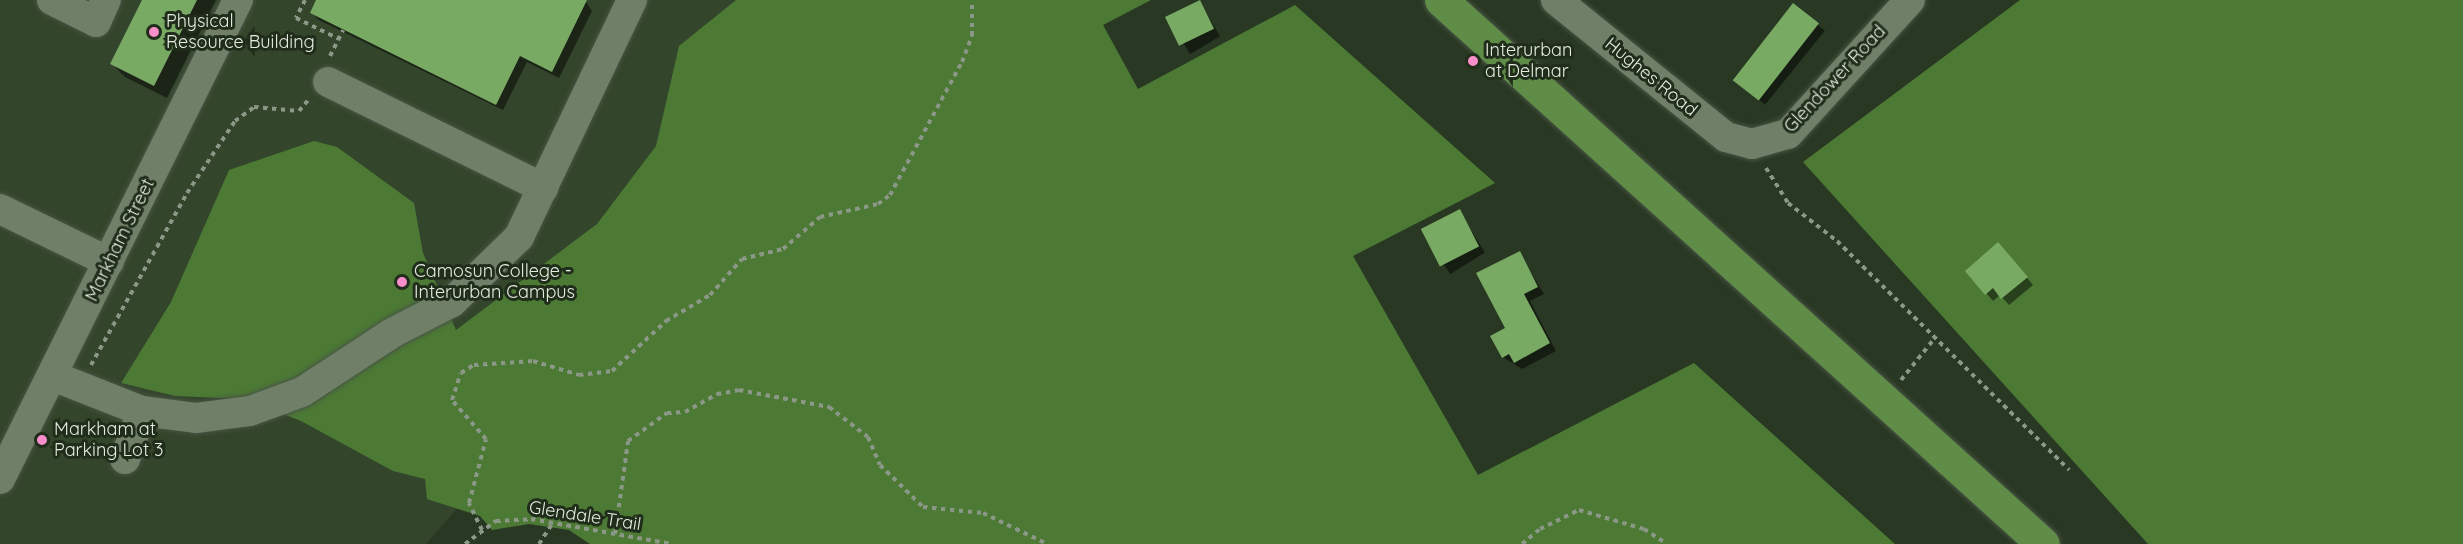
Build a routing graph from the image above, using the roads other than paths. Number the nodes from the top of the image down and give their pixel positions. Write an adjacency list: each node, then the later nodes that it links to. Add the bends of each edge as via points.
1 (52, 0): 2 (street, via 96,22)
2 (106, 0)
3 (238, 0): 12 (street, Markham Street)
4 (632, 0): 10 (street)
5 (1441, 0): 18 (main road)
6 (1556, 0): 9 (street, Hughes Road, via 1726,137)
7 (1910, 0): 9 (street, Glendower Road, via 1788,134)
8 (328, 82): 10 (street)
9 (1752, 144)
10 (543, 188): 14 (street, via 519,237 484,276 452,302 392,333 302,392 250,411 196,418)
11 (0, 209): 12 (street)
12 (109, 262): 13 (street, Markham Street)
13 (65, 383): 14 (street); 15 (street, Markham Street)
14 (142, 411): 16 (street)
15 (10, 434): 17 (street, Markham Street)
16 (125, 459)
17 (0, 479)
18 (2043, 544)

